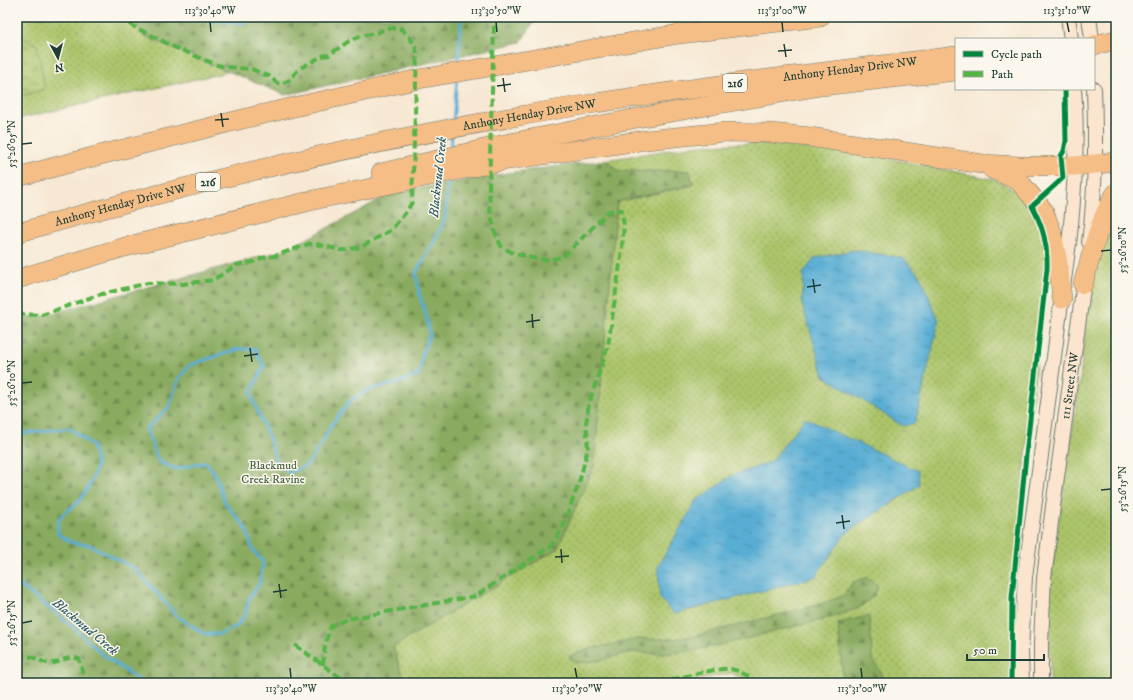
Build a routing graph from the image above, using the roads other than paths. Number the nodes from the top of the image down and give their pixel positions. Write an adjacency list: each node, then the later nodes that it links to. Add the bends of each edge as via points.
1 (740, 17): 5 (highway)
2 (820, 17): 5 (highway)
3 (1068, 17): 6 (main road)
4 (1089, 17): 7 (main road)
5 (679, 34): 20 (highway, via 400,83 100,154)
6 (1071, 38)
7 (1093, 38)
8 (1095, 39): 9 (highway)
9 (1116, 39): 10 (highway)
10 (1095, 45)
11 (955, 56): 22 (highway, Anthony Henday Drive NW / 216, via 703,87 515,116 400,138 244,173 128,201)
12 (955, 71): 15 (highway, via 821,86 632,119)
13 (1094, 91): 18 (main road, 111 Street NW)
14 (1075, 92): 19 (main road, 111 Street NW)
15 (509, 152): 17 (highway, via 724,132 810,137); 23 (highway, via 310,192)
16 (1116, 162): 18 (highway)
17 (982, 164): 19 (highway); 25 (highway, via 1019,181 1044,210 1058,262)
18 (1095, 164): 19 (highway); 24 (main road, 111 Street NW)
19 (1075, 166): 25 (main road, 111 Street NW, via 1071,228)
20 (17, 178)
21 (1116, 193): 24 (highway, via 1100,229)
22 (17, 233)
23 (17, 279)
24 (1083, 284): 27 (main road, 111 Street NW, via 1044,578)
25 (1062, 299): 26 (main road, 111 Street NW, via 1025,577)
26 (1022, 683)
27 (1041, 683)

